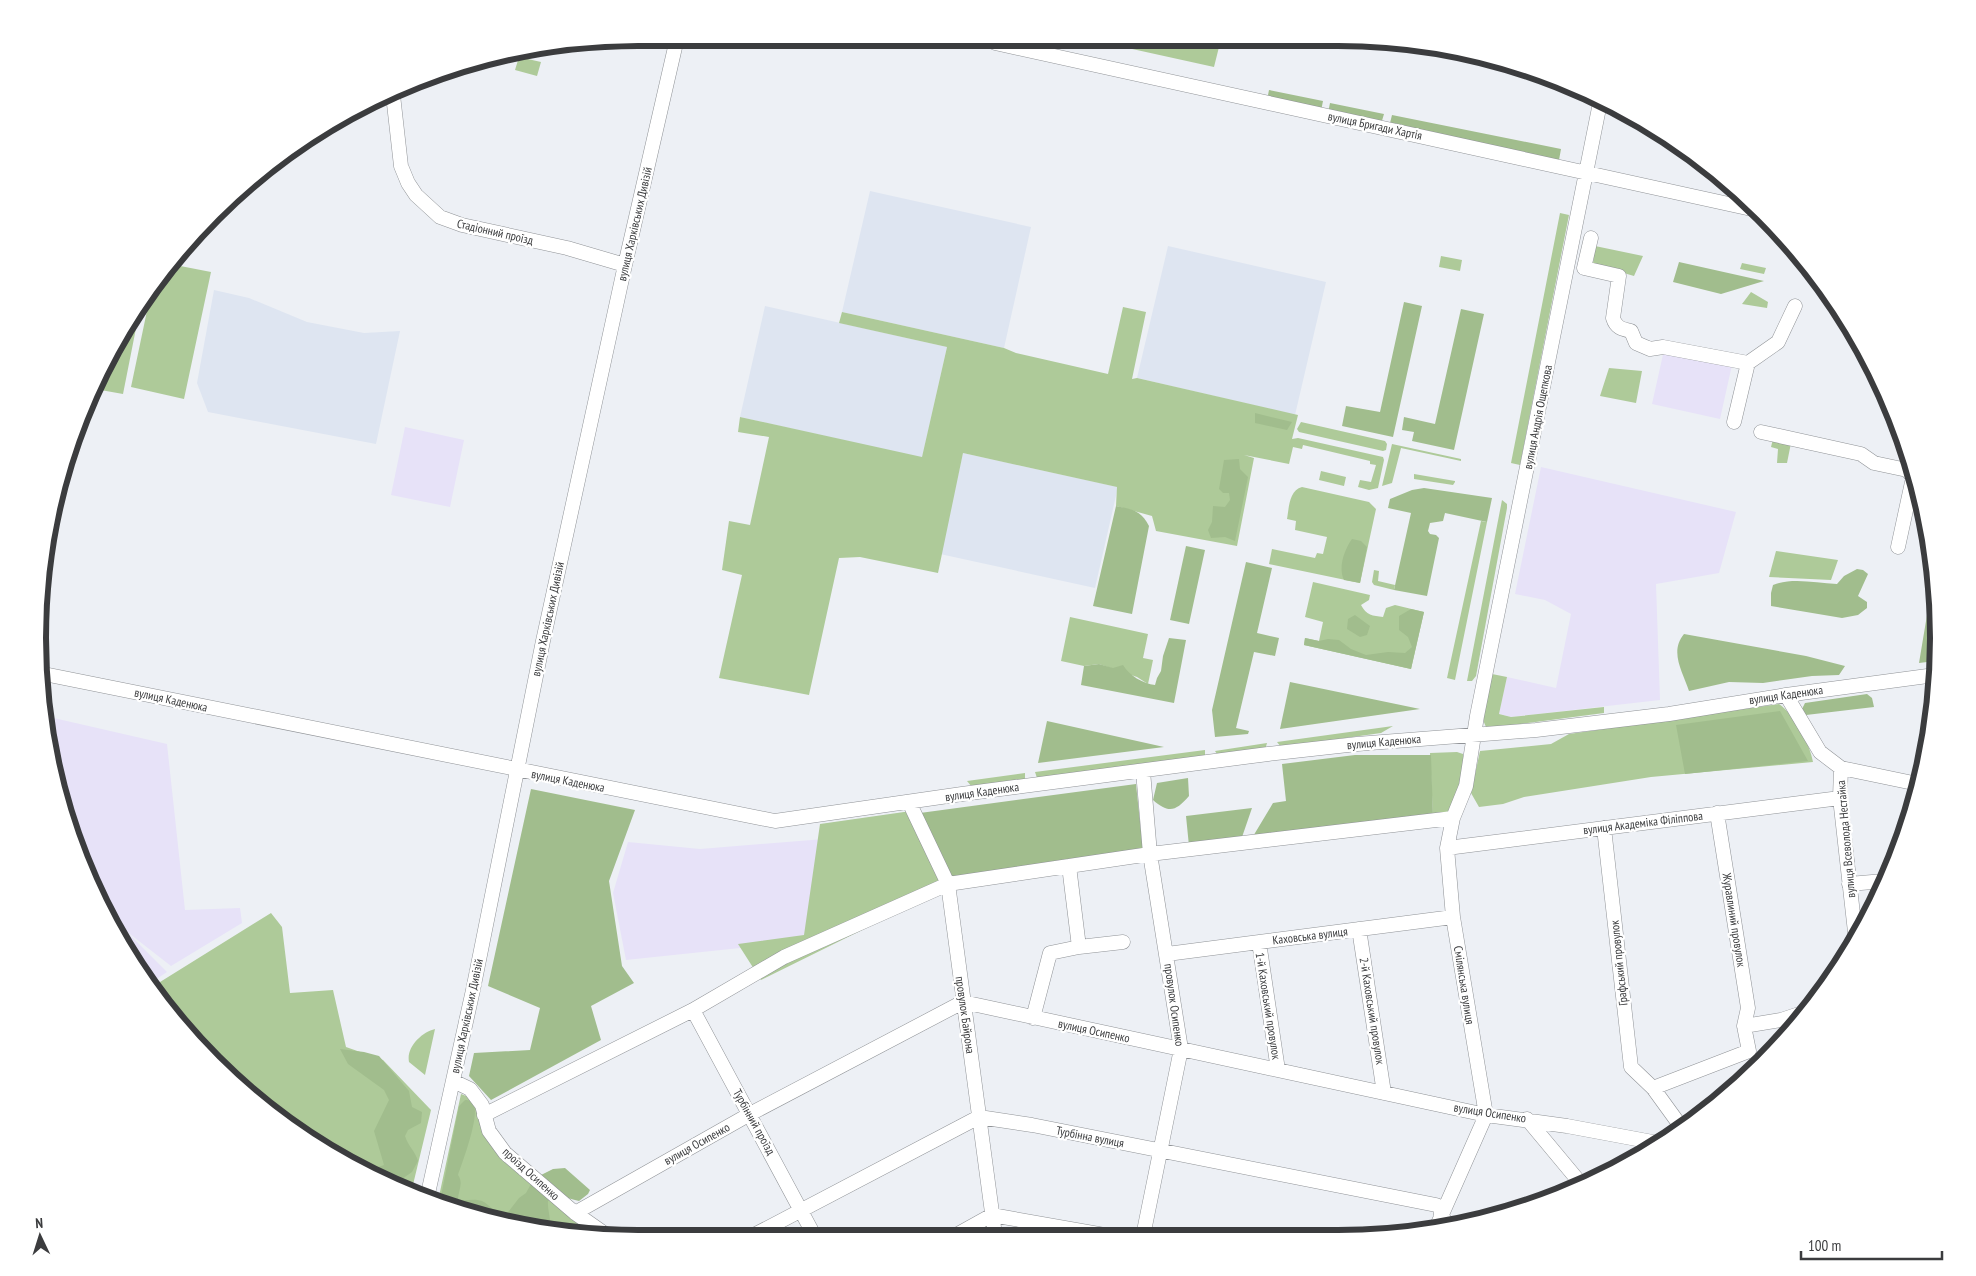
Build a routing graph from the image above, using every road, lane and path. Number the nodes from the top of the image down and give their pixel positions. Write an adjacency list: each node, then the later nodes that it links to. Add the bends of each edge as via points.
1 (675, 46): 8 (street, вулиця Харківських Дивізій)
2 (1009, 46): 5 (street, вулиця Бригади Хартія)
3 (393, 99): 8 (street, Стадіонний проїзд, via 401,166 416,195 440,216 462,225 567,248)
4 (1599, 107): 5 (street, вулиця Андрія Ощепкова)
5 (1586, 173): 6 (street, вулиця Бригади Хартія); 19 (street, вулиця Андрія Ощепкова)
6 (1743, 207)
7 (1591, 238): 10 (street, via 1584,268 1619,276 1614,324 1631,331 1636,343)
8 (624, 266): 21 (street, вулиця Харківських Дивізій)
9 (1795, 306): 10 (street, via 1778,342)
10 (1748, 363): 11 (street)
11 (1734, 422)
12 (1761, 432): 13 (street, via 1861,454 1874,463)
13 (1905, 470)
14 (1911, 489): 15 (street)
15 (1898, 547)
16 (48, 675): 21 (street, вулиця Каденюка)
17 (1928, 676): 18 (street, вулиця Каденюка)
18 (1786, 695): 19 (street, вулиця Каденюка, via 1669,714); 20 (street, via 1820,752)
19 (1475, 735): 22 (street, вулиця Каденюка, via 1357,744); 27 (street, Смілянська вулиця, via 1466,786)
20 (1841, 768): 23 (street); 24 (street, вулиця Всеволода Нестайка)
21 (516, 771): 25 (street, вулиця Каденюка, via 775,821); 49 (street, вулиця Харківських Дивізій)
22 (1143, 771): 25 (street, вулиця Каденюка); 30 (street, провулок Осипенко)
23 (1912, 783)
24 (1840, 798): 26 (street, вулиця Академіка Філіппова); 34 (street, вулиця Всеволода Нестайка)
25 (909, 802): 33 (street, провулок Байрона)
26 (1717, 814): 28 (street, вулиця Академіка Філіппова); 46 (street, Журавлиний провулок, via 1748,1008)
27 (1453, 818): 29 (street, Смілянська вулиця); 30 (street)
28 (1604, 828): 29 (street, вулиця Академіка Філіппова); 50 (street, Графський провулок, via 1631,1067)
29 (1447, 848): 35 (street, Смілянська вулиця)
30 (1150, 854): 31 (street); 41 (street, провулок Осипенко)
31 (1070, 866): 33 (street); 40 (street)
32 (1877, 882): 34 (street)
33 (948, 884): 42 (street, провулок Байрона); 43 (street, via 784,957)
34 (1849, 884): 36 (street, вулиця Всеволода Нестайка)
35 (1453, 917): 37 (street, Каховська вулиця); 53 (street, Смілянська вулиця)
36 (1854, 926)
37 (1359, 929): 39 (street, Каховська вулиця); 51 (street, 2-й Каховський провулок)
38 (1123, 942): 40 (street)
39 (1259, 942): 41 (street, Каховська вулиця); 48 (street, 1-й Каховський провулок)
40 (1080, 947): 45 (street, via 1050,953)
41 (1167, 954): 47 (street, провулок Осипенко)
42 (963, 1002): 45 (street, вулиця Осипенко); 52 (street, вулиця Осипенко); 55 (street, провулок Байрона)
43 (693, 1010): 52 (street, Турбінний проїзд); 54 (street)
44 (1792, 1016): 46 (street)
45 (1033, 1018): 47 (street, вулиця Осипенко)
46 (1744, 1026): 50 (street, Журавлиний провулок, via 1749,1051)
47 (1181, 1050): 48 (street, вулиця Осипенко); 59 (street, провулок Осипенко)
48 (1278, 1070): 51 (street, вулиця Осипенко)
49 (453, 1081): 54 (street, проїзд Осипенко, via 470,1089 482,1105); 61 (street, вулиця Харківських Дивізій)
50 (1653, 1088): 57 (street, Графський провулок)
51 (1384, 1093): 53 (street, вулиця Осипенко)
52 (750, 1114): 62 (street, Турбінний проїзд); 63 (street, вулиця Осипенко)
53 (1486, 1114): 56 (street, вулиця Осипенко); 66 (street)
54 (484, 1115): 63 (street, проїзд Осипенко, via 505,1153)
55 (979, 1117): 59 (street, Турбінна вулиця); 62 (street); 64 (street, провулок Байрона)
56 (1527, 1119): 58 (street, вулиця Осипенко); 60 (street)
57 (1678, 1122)
58 (1648, 1141)
59 (1160, 1150): 65 (street, Турбінна вулиця, via 1436,1205 1440,1207); 73 (street, провулок Осипенко)
60 (1578, 1179)
61 (429, 1191)
62 (802, 1210): 68 (street); 69 (street, Турбінний проїзд)
63 (575, 1213): 67 (street, проїзд Осипенко)
64 (992, 1215): 70 (street); 71 (street, провулок Байрона); 72 (street)
65 (1442, 1220)
66 (1443, 1220)
67 (596, 1228)
68 (764, 1230)
69 (812, 1230)
70 (965, 1230)
71 (994, 1230)
72 (1076, 1230)
73 (1144, 1230)

